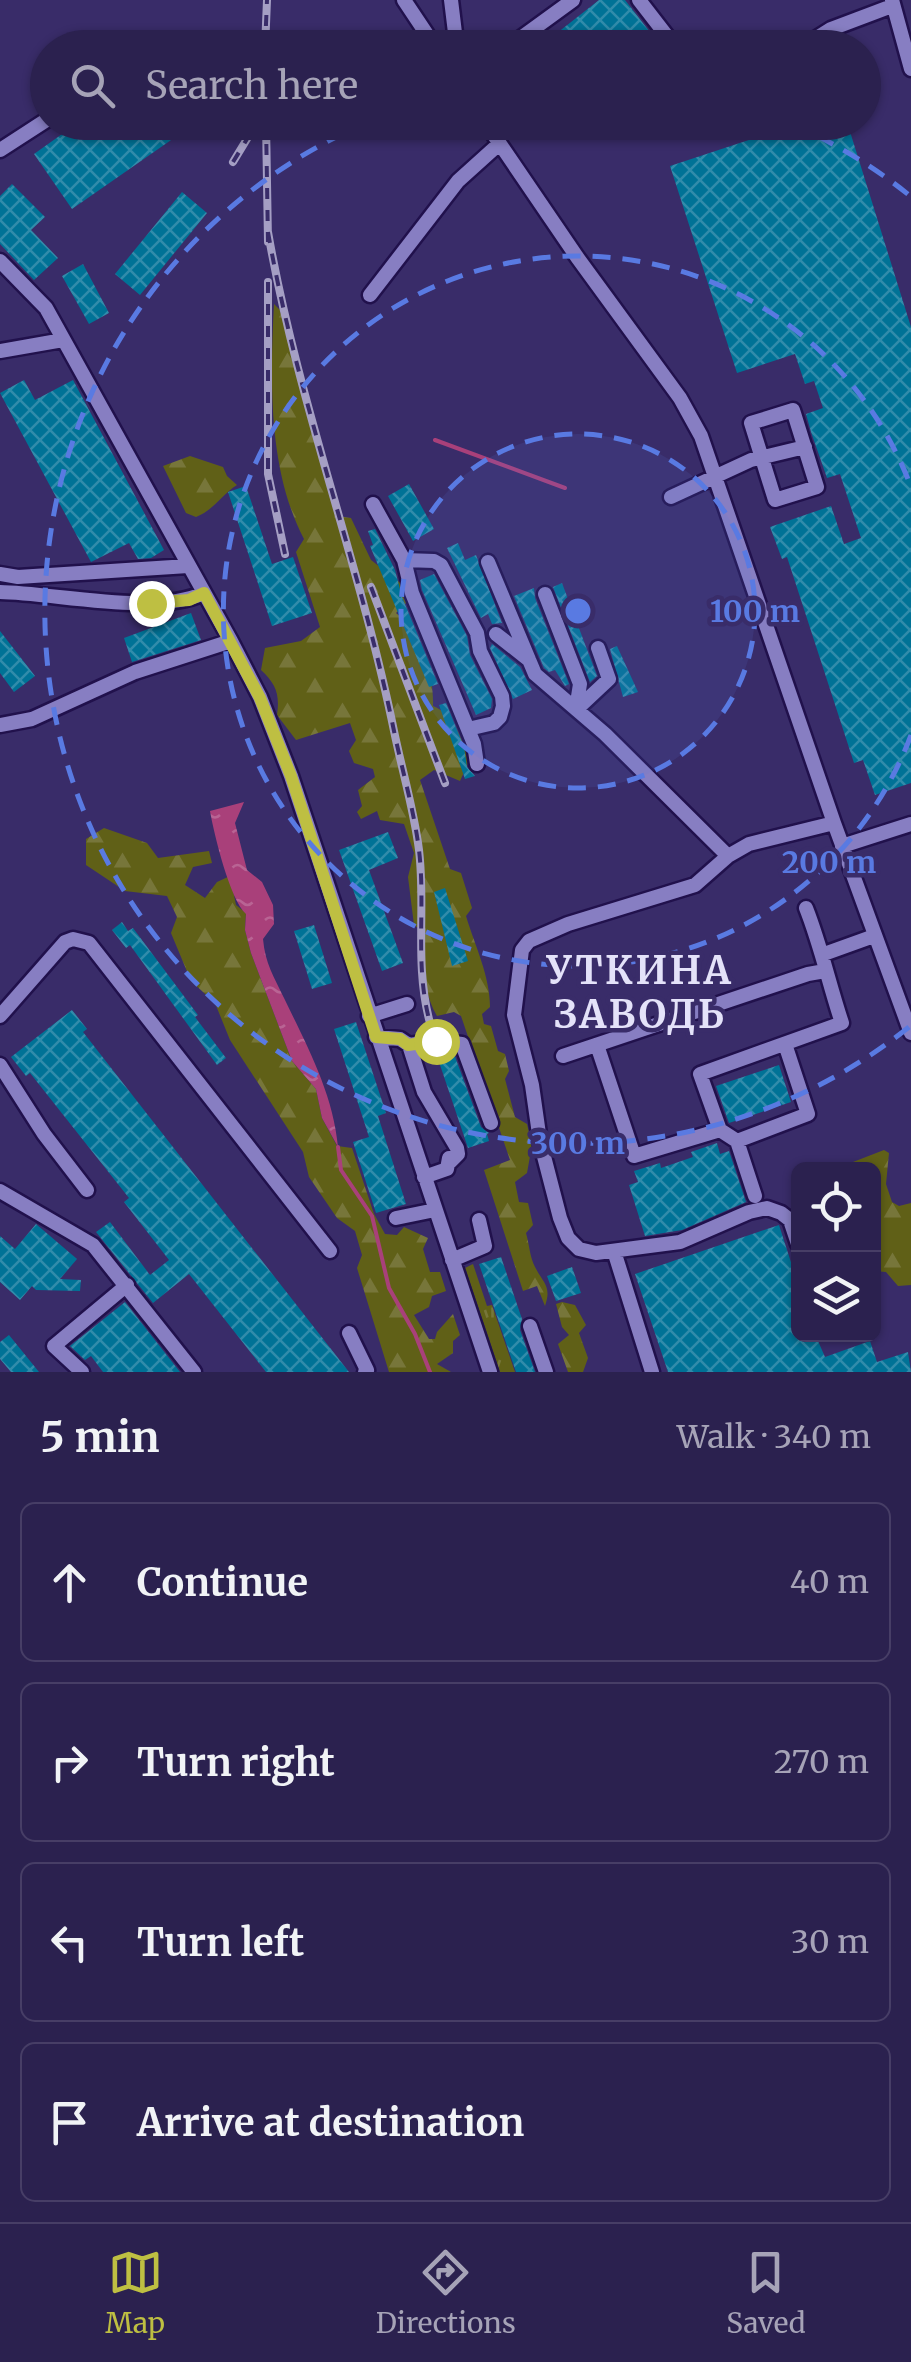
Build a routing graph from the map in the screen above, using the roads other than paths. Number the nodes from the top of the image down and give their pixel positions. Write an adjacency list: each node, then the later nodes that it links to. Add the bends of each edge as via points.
1 (404, 0): 6 (street)
2 (451, 0): 7 (street)
3 (573, 0): 8 (street)
4 (638, 0): 9 (street)
5 (892, 3): 10 (street); 11 (street)
6 (424, 30)
7 (454, 30)
8 (532, 30)
9 (662, 30)
10 (829, 30)
11 (911, 69)
12 (30, 131): 15 (street)
13 (496, 140): 14 (street)
14 (499, 144): 17 (street, via 458,182); 22 (street, via 680,398)
15 (0, 150)
16 (0, 262): 18 (street, via 46,308)
17 (370, 295)
18 (64, 340): 19 (street); 27 (street)
19 (0, 351)
20 (805, 447): 21 (street); 21 (street, via 793,410 751,423); 21 (street, via 817,487 775,500)
21 (762, 459): 22 (street)
22 (716, 476): 23 (street); 42 (street)
23 (671, 498)
24 (373, 504): 25 (street)
25 (404, 560): 33 (street, via 441,565); 40 (street)
26 (488, 562): 32 (street)
27 (188, 566): 28 (street); 30 (street)
28 (0, 574)
29 (0, 592): 30 (street, via 151,603)
30 (204, 593): 35 (street)
31 (544, 594): 38 (street, via 580,684)
32 (518, 631): 34 (street); 37 (street)
33 (477, 632): 34 (street); 40 (street, via 503,706 494,722)
34 (496, 634): 37 (street)
35 (231, 641): 39 (street, via 135,672 32,719); 52 (street, via 291,776)
36 (598, 648): 38 (street, via 609,679)
37 (530, 660): 38 (street, via 535,674)
38 (576, 709): 45 (street)
39 (0, 724)
40 (468, 728): 41 (street)
41 (477, 764)
42 (834, 822): 44 (street); 45 (street, via 749,844)
43 (911, 824): 44 (street)
44 (842, 846): 47 (street)
45 (728, 856): 71 (street, via 695,884 568,924 528,940 522,950 514,1016 560,1218 579,1249)
46 (806, 908): 48 (street)
47 (874, 936): 48 (street); 53 (street)
48 (824, 954): 49 (street)
49 (825, 971): 55 (street, via 842,1024); 57 (street)
50 (407, 1004): 52 (street)
51 (0, 1016): 72 (street, via 65,942 89,943)
52 (369, 1016): 54 (street)
53 (911, 1033)
54 (376, 1037): 56 (street); 63 (street)
55 (784, 1044): 61 (street, via 700,1074); 62 (street, via 808,1114)
56 (408, 1045): 60 (street, via 462,1044); 63 (street, via 424,1092 458,1154 446,1170)
57 (596, 1045): 58 (street); 61 (street, via 634,1156)
58 (563, 1056)
59 (0, 1066): 64 (street)
60 (491, 1124)
61 (720, 1130): 62 (street)
62 (737, 1141): 66 (street)
63 (424, 1177): 67 (street)
64 (86, 1190)
65 (0, 1191): 74 (street, via 93,1245)
66 (755, 1196)
67 (435, 1210): 68 (street); 73 (street)
68 (396, 1218)
69 (479, 1220): 73 (street, via 486,1246)
70 (791, 1223): 71 (street, via 767,1208 680,1242)
71 (614, 1250): 82 (street)
72 (330, 1251)
73 (452, 1260): 80 (street)
74 (127, 1284): 77 (street, via 54,1346); 78 (street)
75 (530, 1326): 81 (street)
76 (349, 1333): 79 (street)
77 (82, 1372)
78 (194, 1372)
79 (365, 1372)
80 (490, 1372)
81 (546, 1372)
82 (652, 1372)

